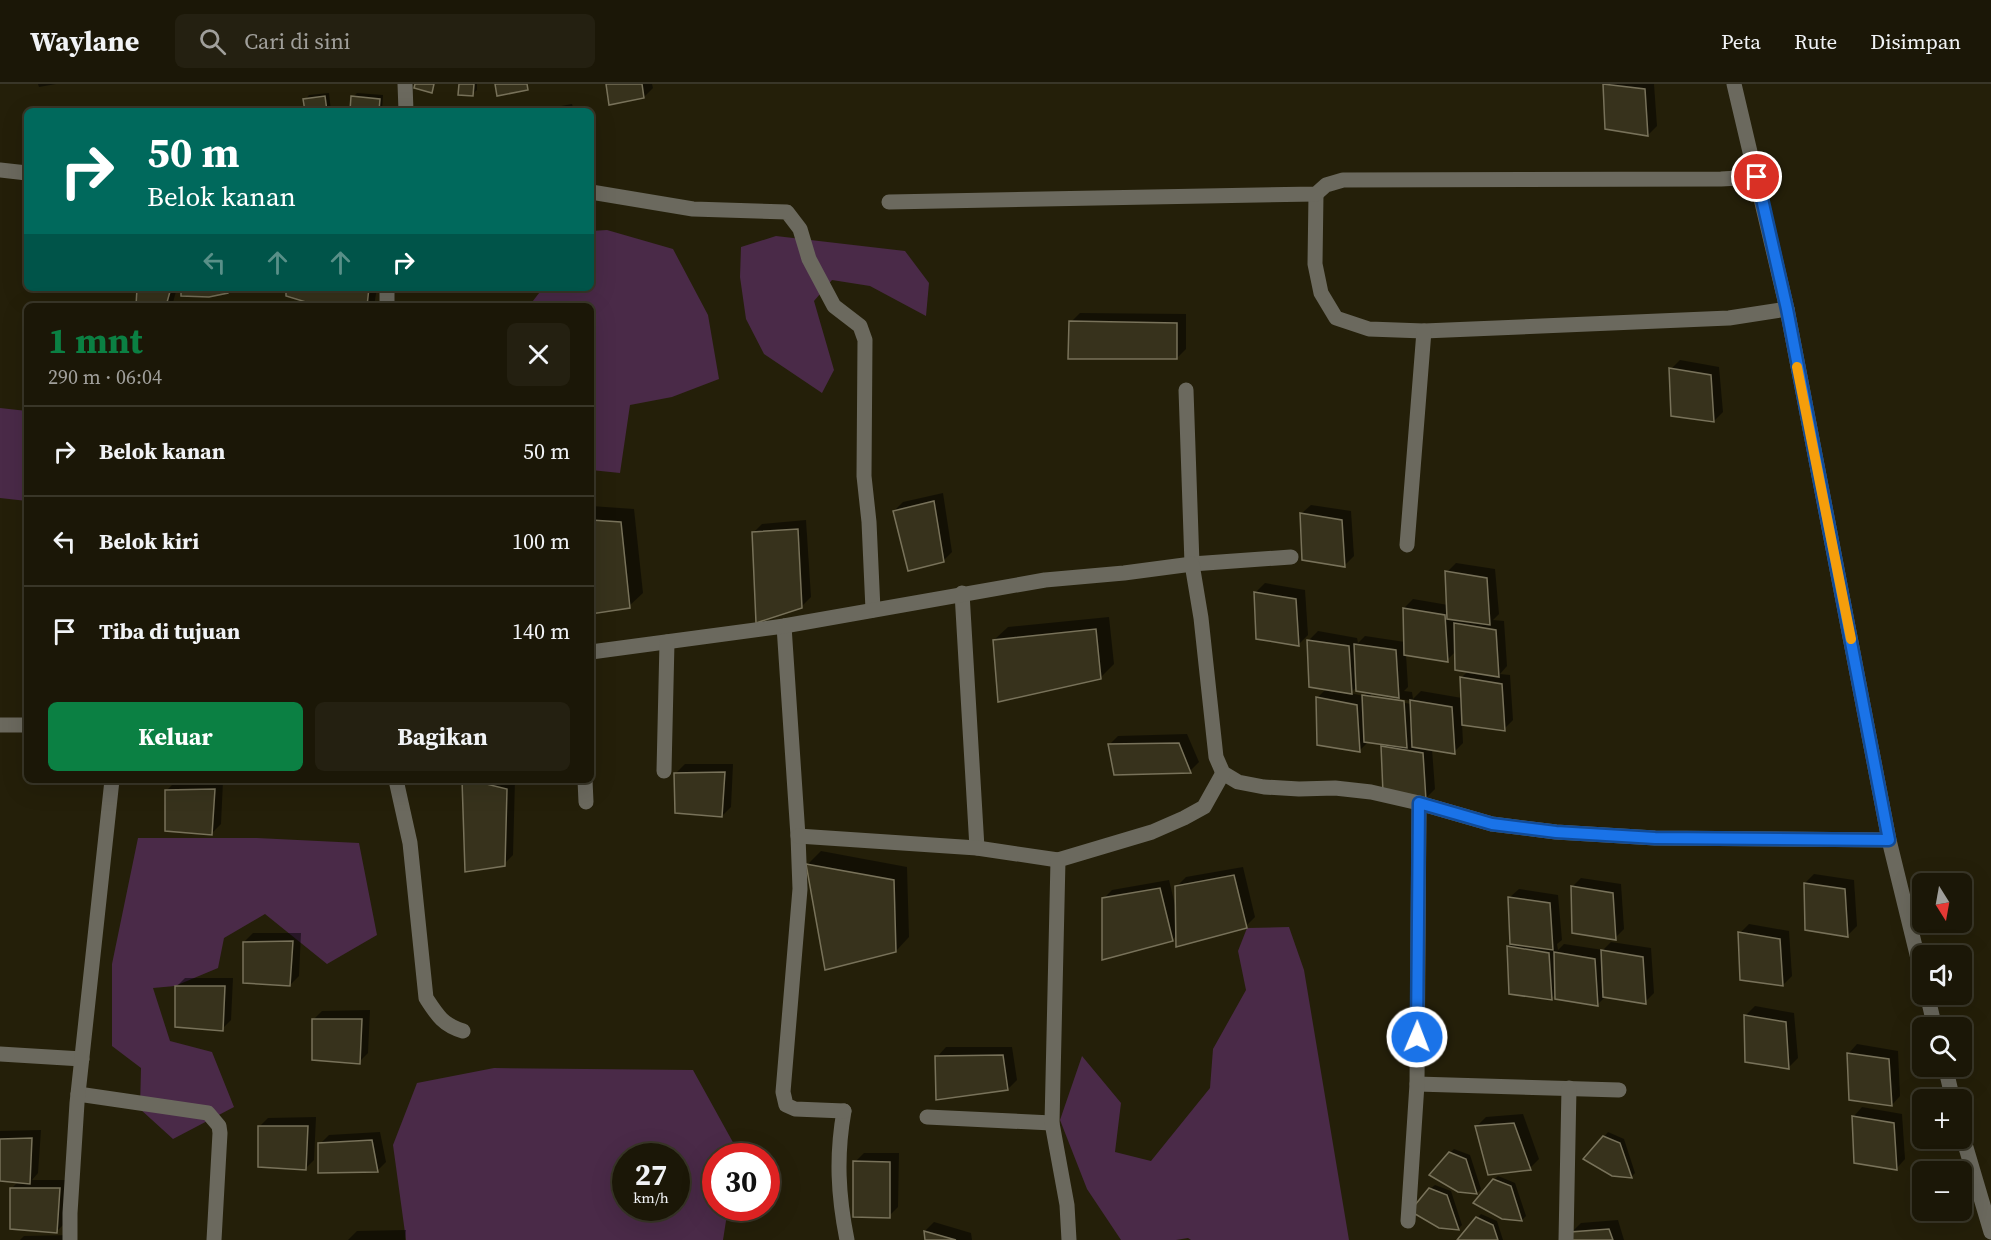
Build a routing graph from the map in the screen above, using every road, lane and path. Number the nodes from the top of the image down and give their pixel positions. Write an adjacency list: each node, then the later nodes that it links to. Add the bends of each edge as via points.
1 (405, 84): 3 (street)
2 (1734, 84): 6 (street)
3 (406, 108)
4 (0, 170): 5 (street)
5 (24, 173)
6 (1757, 177): 8 (street, via 1343,180 1326,185); 10 (street)
7 (594, 192): 17 (street, via 693,209 787,212 800,229 809,259 834,306 860,326 865,340 864,476)
8 (1317, 194): 9 (street); 11 (street, via 1315,264 1321,293 1336,318 1370,329)
9 (889, 202)
10 (1787, 309): 11 (street, via 1729,318); 31 (street)
11 (1424, 331): 13 (street)
12 (1186, 390): 15 (street)
13 (1407, 545)
14 (1292, 556): 15 (street)
15 (1192, 564): 16 (street); 24 (street, via 1216,757)
16 (962, 593): 17 (street); 32 (street)
17 (873, 610): 18 (street)
18 (784, 626): 19 (street); 30 (street)
19 (667, 642): 20 (street); 23 (street)
20 (594, 652)
21 (0, 725): 22 (street)
22 (24, 725)
23 (664, 771)
24 (1223, 773): 29 (street, via 1238,782 1264,787 1335,788); 33 (street, via 1204,807 1184,818 1152,832)
25 (112, 783): 37 (street)
26 (397, 783): 35 (street, via 410,843 426,998 450,1027)
27 (585, 783): 28 (street)
28 (586, 802)
29 (1419, 803): 31 (street, via 1492,824 1556,832 1655,838); 38 (street)
30 (798, 836): 32 (street); 49 (street, via 800,889 783,1092 786,1105 795,1109 844,1111 838,1142 841,1212)
31 (1889, 840): 34 (street)
32 (977, 848): 33 (street)
33 (1058, 860): 43 (street)
34 (1915, 945)
35 (463, 1031)
36 (0, 1054): 37 (street)
37 (82, 1059): 41 (street)
38 (1417, 1084): 39 (street); 45 (street)
39 (1569, 1088): 40 (street); 51 (street)
40 (1619, 1090)
41 (78, 1094): 47 (street); 48 (street, via 208,1113 220,1133)
42 (927, 1117): 43 (street)
43 (1052, 1123): 50 (street)
44 (1966, 1149): 46 (street)
45 (1408, 1221)
46 (1991, 1232)
47 (70, 1240)
48 (214, 1240)
49 (847, 1240)
50 (1069, 1240)
51 (1566, 1240)

